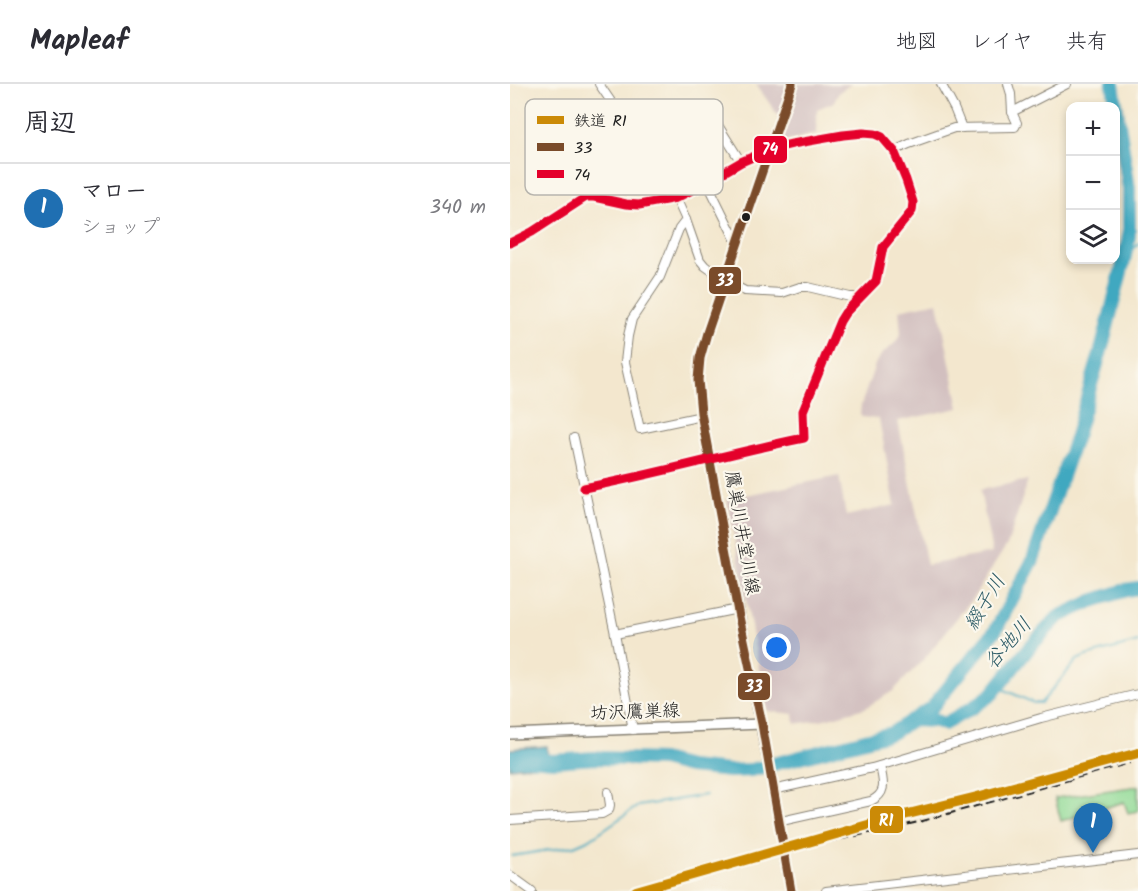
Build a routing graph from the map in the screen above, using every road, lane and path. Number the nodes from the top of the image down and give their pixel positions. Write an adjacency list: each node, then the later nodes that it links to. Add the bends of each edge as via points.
1 (599, 84): 6 (street)
2 (792, 84): 10 (main road, 鷹巣川井堂川線)
3 (941, 84): 8 (street)
4 (1008, 84): 7 (street)
5 (1067, 84): 7 (street)
6 (609, 99)
7 (1012, 112): 8 (street, via 1015,127)
8 (962, 128): 11 (street)
9 (723, 133): 12 (street)
10 (771, 149): 11 (street, via 863,133 882,136); 12 (street); 20 (main road, 鷹巣川井堂川線)
11 (894, 151): 22 (street, via 913,202 912,211 883,246 876,281)
12 (741, 162): 13 (street)
13 (723, 173)
14 (674, 195): 17 (street)
15 (682, 195): 17 (street)
16 (713, 195): 20 (street)
17 (676, 198): 18 (street); 19 (street, via 639,205 586,197)
18 (686, 220): 21 (street, via 700,260); 23 (street, via 660,277 632,320 625,362 640,429)
19 (510, 243)
20 (738, 245): 21 (main road, 鷹巣川井堂川線)
21 (726, 281): 22 (street, via 755,293 782,293 808,286); 23 (main road, 鷹巣川井堂川線, via 700,358)
22 (861, 297): 25 (street, via 845,313 803,411 804,438)
23 (702, 416): 25 (main road, 鷹巣川井堂川線)
24 (574, 438): 26 (street)
25 (711, 460): 26 (street); 27 (main road, 鷹巣川井堂川線)
26 (584, 488): 28 (street)
27 (738, 609): 28 (street); 30 (main road, 鷹巣川井堂川線)
28 (615, 634): 31 (street)
29 (1138, 694): 33 (street)
30 (762, 724): 31 (main road, 坊沢鷹巣線); 34 (main road, 鷹巣川井堂川線)
31 (633, 730): 32 (main road, 坊沢鷹巣線)
32 (510, 734)
33 (880, 766): 34 (street); 37 (street, via 883,791 876,799)
34 (773, 787): 37 (main road, 鷹巣川井堂川線)
35 (608, 792): 36 (street, via 609,810 602,814)
36 (510, 820)
37 (783, 822): 41 (main road, 鷹巣川井堂川線, bridge)
38 (1138, 855): 42 (street)
39 (510, 875): 40 (street)
40 (532, 891)
41 (791, 891)
42 (826, 891)

